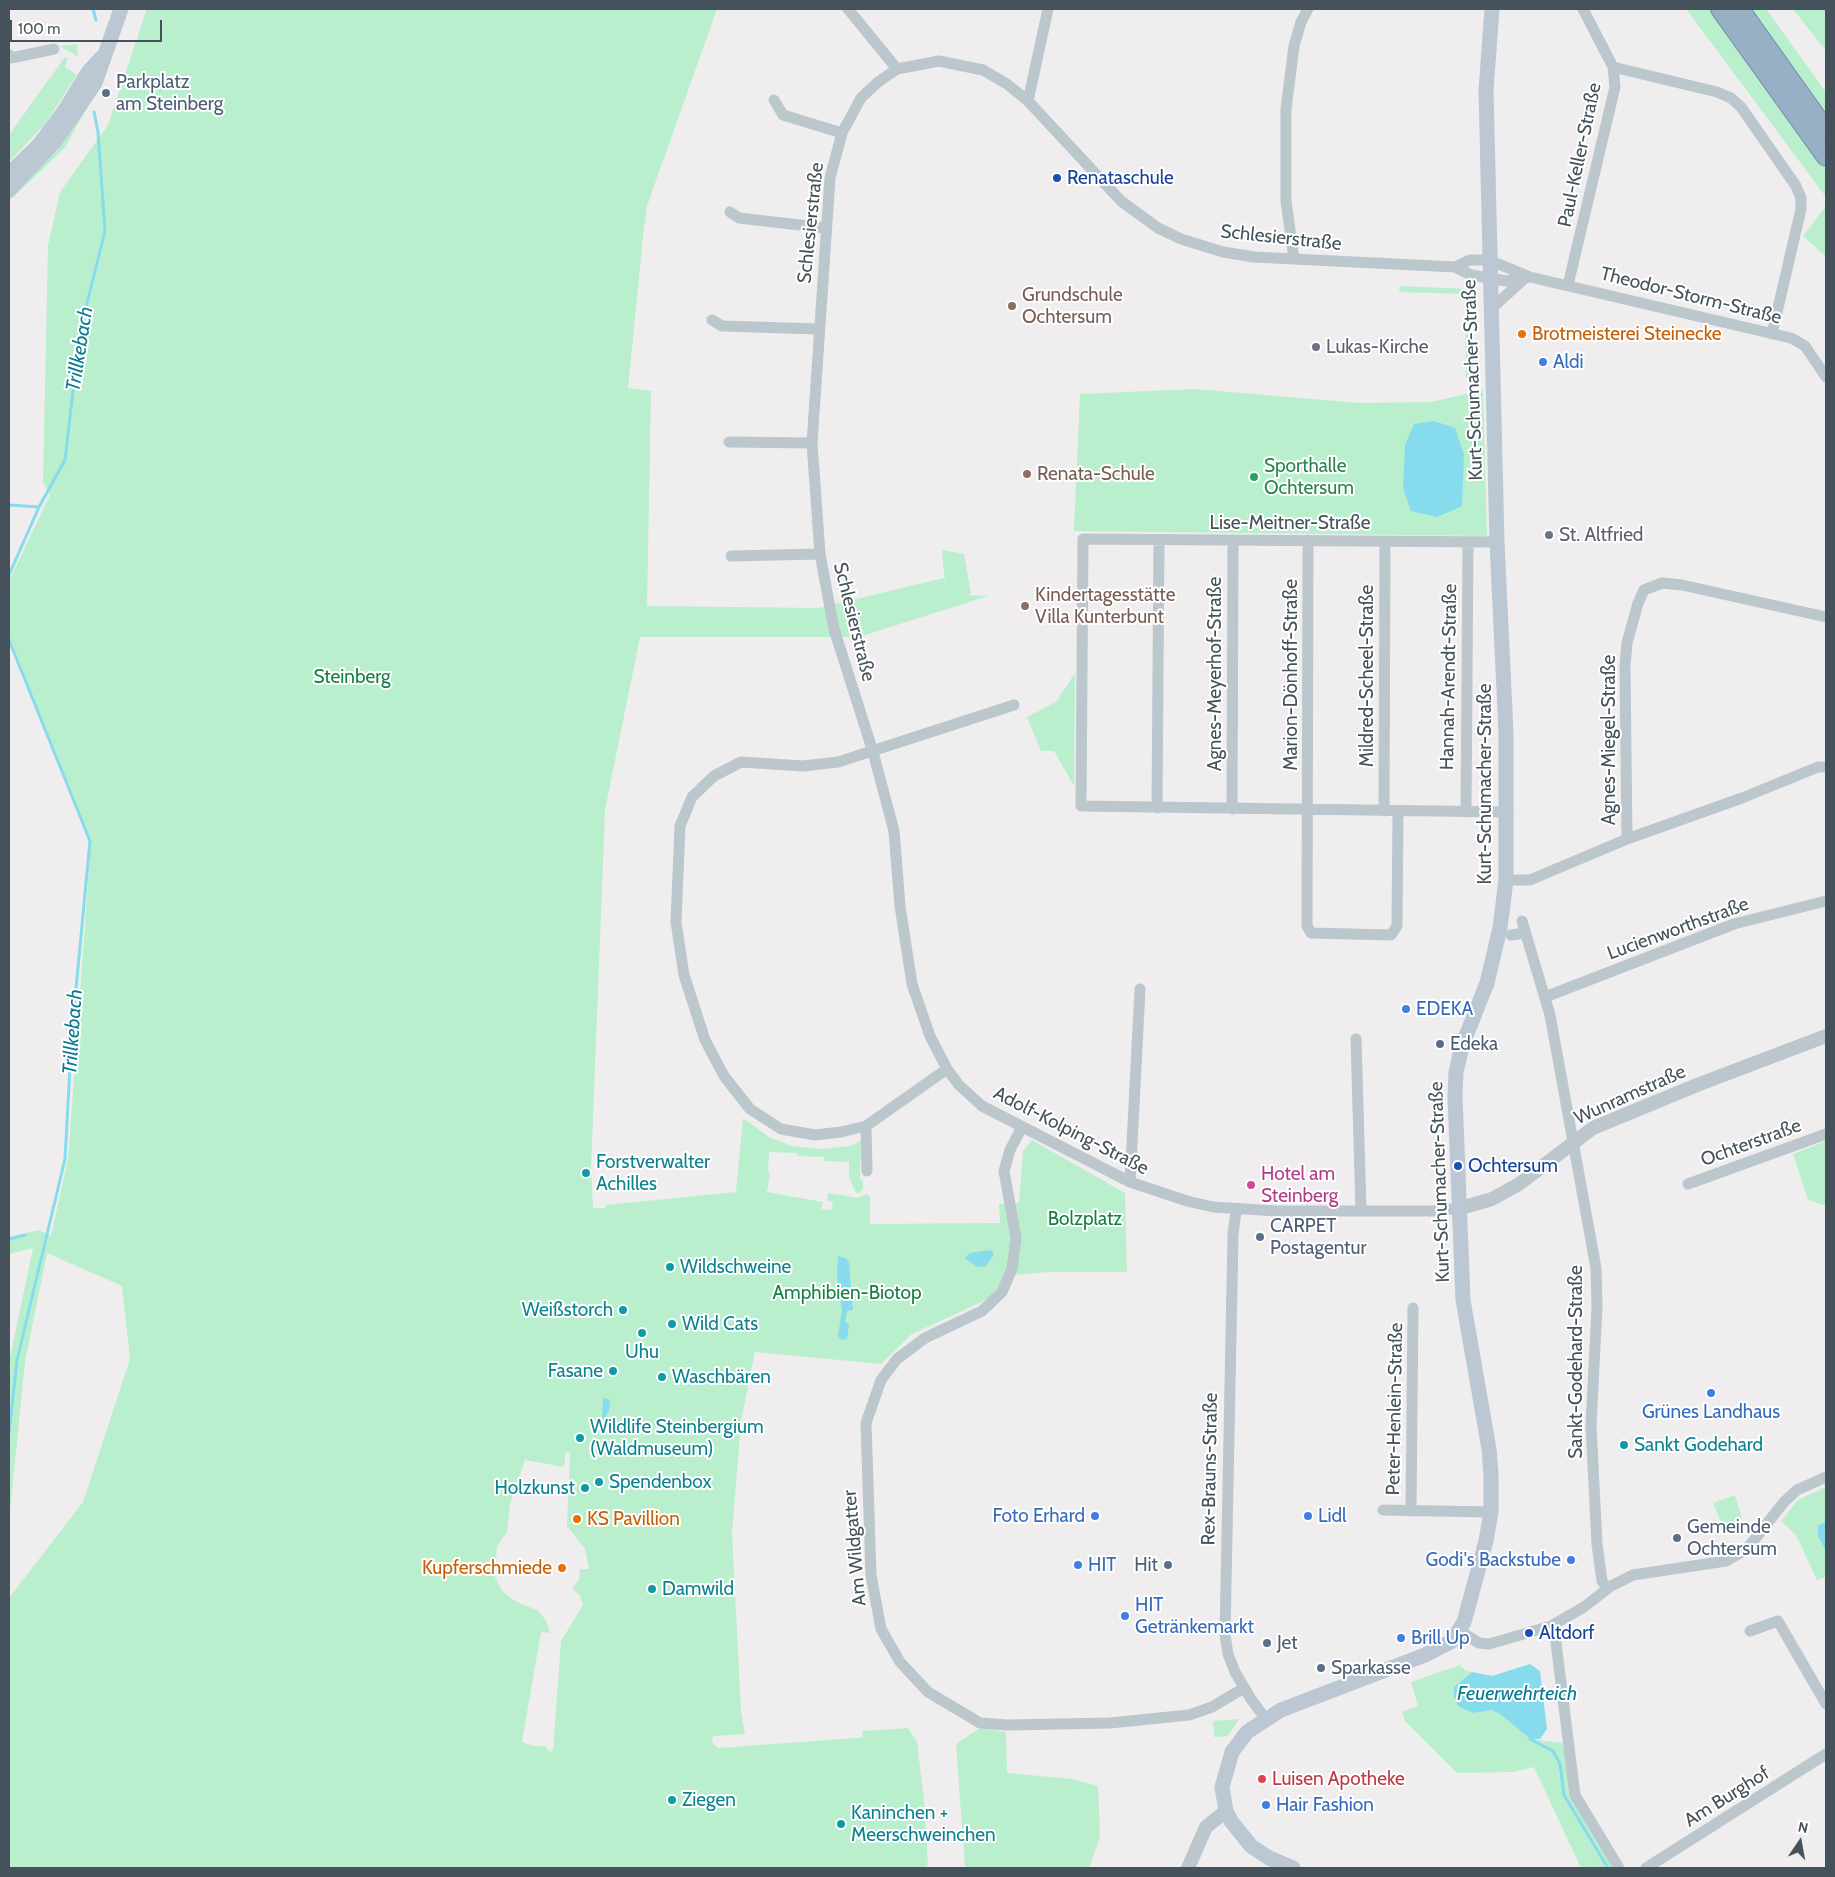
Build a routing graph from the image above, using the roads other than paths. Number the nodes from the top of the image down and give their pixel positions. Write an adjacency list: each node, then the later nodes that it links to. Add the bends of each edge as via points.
1 (121, 9): 10 (main road)
2 (848, 9): 13 (street)
3 (1048, 9): 15 (street)
4 (1308, 9): 23 (street, via 1294,46 1286,109 1286,201)
5 (1492, 9): 24 (main road, Kurt-Schumacher-Straße, via 1486,90)
6 (1582, 9): 12 (street, Paul-Keller-Straße)
7 (1720, 9): 18 (highway)
8 (1740, 9): 16 (highway)
9 (54, 49): 11 (street)
10 (102, 57): 19 (main road, via 39,145); 20 (main road, via 97,78 56,140)
11 (9, 58)
12 (1613, 67): 28 (street, Paul-Keller-Straße, via 1615,87); 32 (street, via 1731,98 1741,107 1796,186 1801,209)
13 (897, 69): 15 (street, Schlesierstraße, via 939,61 983,70); 17 (street, Schlesierstraße, via 861,98)
14 (774, 100): 17 (street, via 783,115)
15 (1028, 101): 23 (street, Schlesierstraße, via 1121,201 1158,228 1223,252)
16 (1826, 130)
17 (842, 133): 22 (street, Schlesierstraße, via 830,178)
18 (1826, 157)
19 (9, 174)
20 (9, 190)
21 (730, 212): 22 (street, via 738,218)
22 (826, 228): 31 (street, Schlesierstraße)
23 (1294, 259): 25 (street, Schlesierstraße)
24 (1489, 260): 25 (street, Schlesierstraße, via 1470,260); 26 (main road, Kurt-Schumacher-Straße); 27 (street, Theodor-Storm-Straße)
25 (1455, 268): 26 (street, Schlesierstraße)
26 (1490, 278): 27 (street, Theodor-Storm-Straße, via 1506,281); 29 (main road, Kurt-Schumacher-Straße)
27 (1527, 278): 28 (street, Theodor-Storm-Straße); 29 (street)
28 (1568, 285): 32 (street, Theodor-Storm-Straße)
29 (1491, 309): 41 (main road, Kurt-Schumacher-Straße)
30 (712, 320): 31 (street, via 722,326)
31 (819, 328): 35 (street, Schlesierstraße)
32 (1772, 334): 33 (street, Theodor-Storm-Straße, via 1791,338 1805,346)
33 (1826, 377)
34 (729, 442): 35 (street)
35 (812, 443): 42 (street, Schlesierstraße)
36 (1159, 540): 37 (street, Lise-Meitner-Straße); 48 (street); 48 (street, Lise-Meitner-Straße, via 1083,539 1081,806)
37 (1233, 540): 38 (street, Lise-Meitner-Straße); 49 (street, Agnes-Meyerhof-Straße)
38 (1308, 540): 39 (street, Lise-Meitner-Straße); 50 (street, Marion-Dönhoff-Straße)
39 (1385, 541): 40 (street, Lise-Meitner-Straße); 51 (street, Mildred-Scheel-Straße)
40 (1468, 542): 41 (street, Lise-Meitner-Straße); 53 (street, Hannah-Arendt-Straße)
41 (1498, 542): 54 (main road, Kurt-Schumacher-Straße)
42 (820, 554): 43 (street); 46 (street, Schlesierstraße, via 834,629)
43 (731, 556)
44 (1826, 617): 55 (street, Agnes-Miegel-Straße, via 1662,582 1644,590 1627,643 1625,666)
45 (1014, 704): 46 (street)
46 (873, 752): 65 (street, Adolf-Kolping-Straße, via 894,831 900,906 912,984 930,1036); 66 (street, via 838,762 803,766 741,762 714,776 692,797 680,826 676,922 684,975 705,1040 724,1076 750,1109 781,1129 815,1135)
47 (1826, 767): 55 (street, via 1818,767)
48 (1157, 808): 49 (street)
49 (1232, 808): 50 (street)
50 (1308, 810): 51 (street); 52 (street, Marion-Dönhoff-Straße, via 1307,926 1311,933 1381,935 1391,935 1397,926)
51 (1384, 811): 52 (street)
52 (1398, 812): 53 (street)
53 (1466, 812): 54 (street)
54 (1508, 812): 56 (main road, Kurt-Schumacher-Straße)
55 (1627, 839): 56 (street, via 1530,880)
56 (1506, 880): 73 (main road, Kurt-Schumacher-Straße, via 1500,928 1487,983 1462,1046 1456,1072)
57 (1826, 901): 62 (street, Lucienworthstraße, via 1734,924)
58 (1522, 921): 59 (street, Sankt-Godehard-Straße)
59 (1525, 933): 60 (street); 62 (street, Sankt-Godehard-Straße)
60 (1510, 935)
61 (1140, 988): 71 (street)
62 (1545, 996): 69 (street, Sankt-Godehard-Straße)
63 (1826, 1036): 69 (street, Wunramstraße, via 1612,1120)
64 (1356, 1039): 75 (street)
65 (947, 1069): 66 (street); 67 (street, Adolf-Kolping-Straße, via 982,1106)
66 (866, 1126): 70 (street)
67 (1022, 1127): 71 (street, Adolf-Kolping-Straße); 85 (street, Am Wildgatter, via 1004,1171 1016,1238 1012,1268 1002,1292 982,1311 924,1338 897,1359 881,1380 866,1423 871,1575 881,1630 900,1662 928,1692 980,1723 1110,1723 1189,1715 1212,1707)
68 (1826, 1134): 72 (street, Ochterstraße)
69 (1573, 1141): 73 (street, Wunramstraße, via 1519,1184 1492,1200); 81 (street, Sankt-Godehard-Straße, via 1596,1268 1591,1426 1597,1544 1602,1581)
70 (867, 1170)
71 (1130, 1182): 74 (street, Adolf-Kolping-Straße, via 1187,1202)
72 (1688, 1184)
73 (1461, 1208): 75 (street, Adolf-Kolping-Straße); 80 (main road, Kurt-Schumacher-Straße, via 1463,1300 1489,1449)
74 (1236, 1210): 75 (street, Adolf-Kolping-Straße); 85 (street, Rex-Brauns-Straße, via 1225,1628 1228,1654)
75 (1361, 1211)
76 (1413, 1308): 79 (street, Peter-Henlein-Straße)
77 (1826, 1477): 81 (street, via 1797,1490 1738,1555 1713,1563 1633,1575)
78 (1383, 1510): 79 (street, Peter-Henlein-Straße)
79 (1411, 1511): 80 (street, Peter-Henlein-Straße)
80 (1491, 1512): 84 (main road, Kurt-Schumacher-Straße, via 1481,1562)
81 (1607, 1588): 82 (street, via 1584,1607)
82 (1551, 1626): 84 (street, via 1488,1644 1479,1643); 92 (street, via 1555,1635 1575,1795)
83 (1750, 1631): 86 (street, via 1778,1620)
84 (1460, 1632): 87 (main road, via 1444,1647)
85 (1244, 1688): 87 (street, Rex-Brauns-Straße)
86 (1826, 1704)
87 (1265, 1718): 89 (main road, via 1241,1739 1228,1763 1222,1787)
88 (1826, 1754): 93 (street, Am Burghof)
89 (1226, 1811): 90 (street, via 1206,1827); 91 (main road, via 1251,1846)
90 (1188, 1868)
91 (1293, 1868)
92 (1619, 1868)
93 (1646, 1868)

